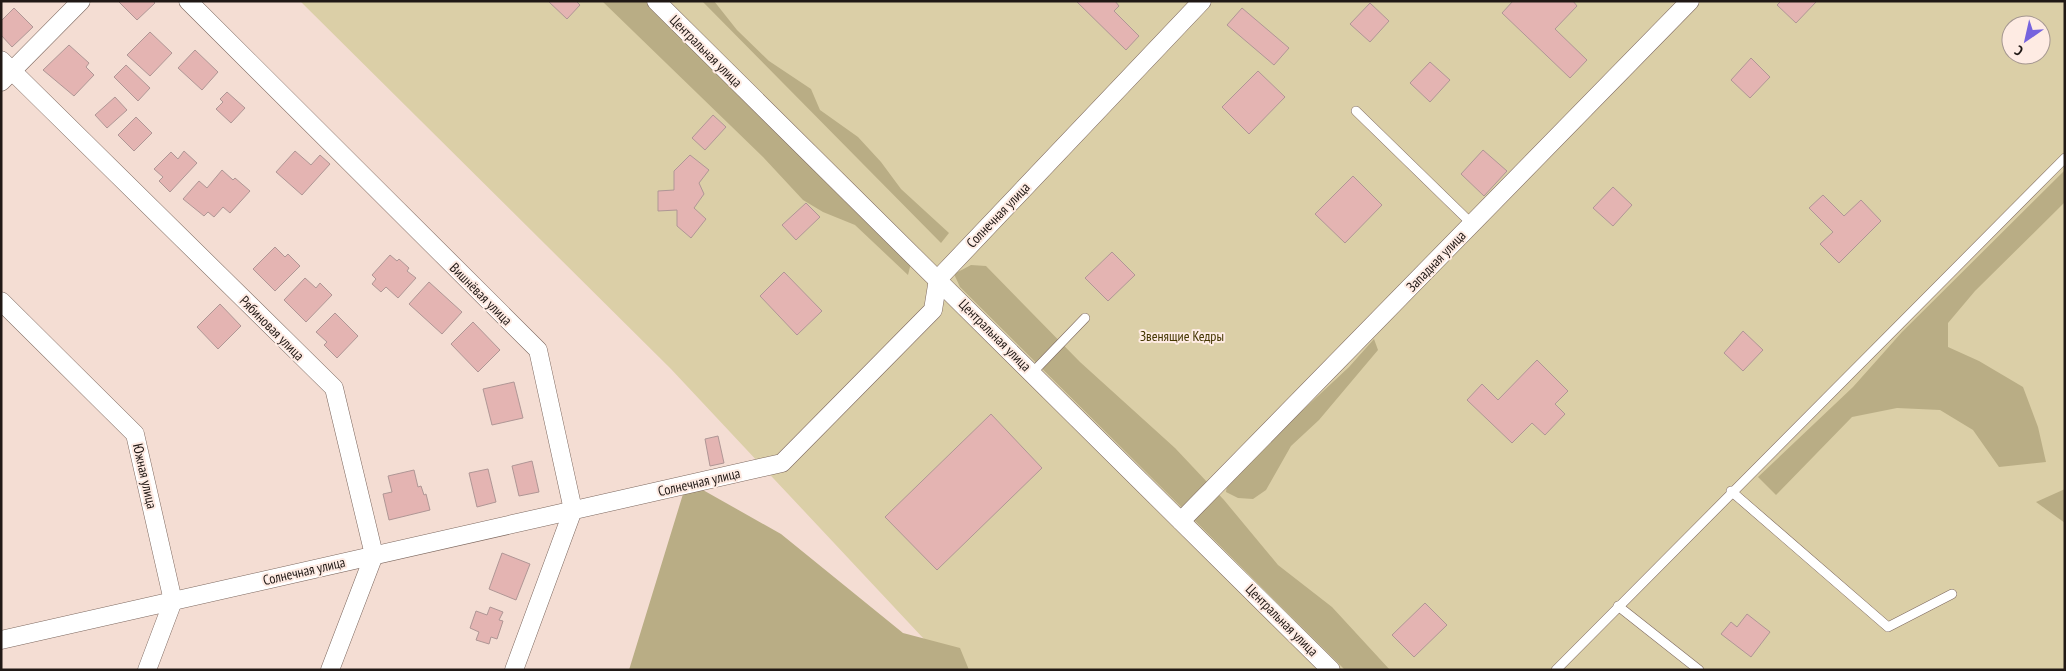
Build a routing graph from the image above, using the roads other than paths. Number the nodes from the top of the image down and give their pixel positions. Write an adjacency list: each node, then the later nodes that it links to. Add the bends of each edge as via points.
1 (81, 1): 6 (street)
2 (188, 1): 15 (street, Вишнёвая улица, via 538,350)
3 (656, 1): 10 (street, Центральная улица, via 916,260)
4 (1202, 1): 10 (street, Солнечная улица)
5 (1690, 1): 9 (street, Западная улица)
6 (5, 71): 17 (street, Рябиновая улица, via 334,388)
7 (1356, 111): 9 (lane)
8 (2065, 158): 14 (lane)
9 (1472, 224): 16 (street, Западная улица)
10 (938, 278): 13 (street, Центральная улица); 15 (street, Солнечная улица, via 933,310 782,463)
11 (1, 301): 19 (street, Южная улица, via 135,434)
12 (1085, 318): 13 (lane)
13 (1033, 372): 16 (street, Центральная улица)
14 (1731, 492): 18 (lane, via 1888,627); 20 (lane)
15 (573, 510): 17 (street, Солнечная улица); 24 (street)
16 (1181, 521): 25 (street, Центральная улица)
17 (374, 555): 19 (street, Солнечная улица); 23 (street)
18 (1952, 594)
19 (173, 601): 21 (street, Солнечная улица); 22 (street)
20 (1618, 606): 26 (lane); 27 (lane)
21 (1, 640)
22 (146, 670)
23 (330, 670)
24 (514, 670)
25 (1331, 670)
26 (1556, 670)
27 (1699, 670)

